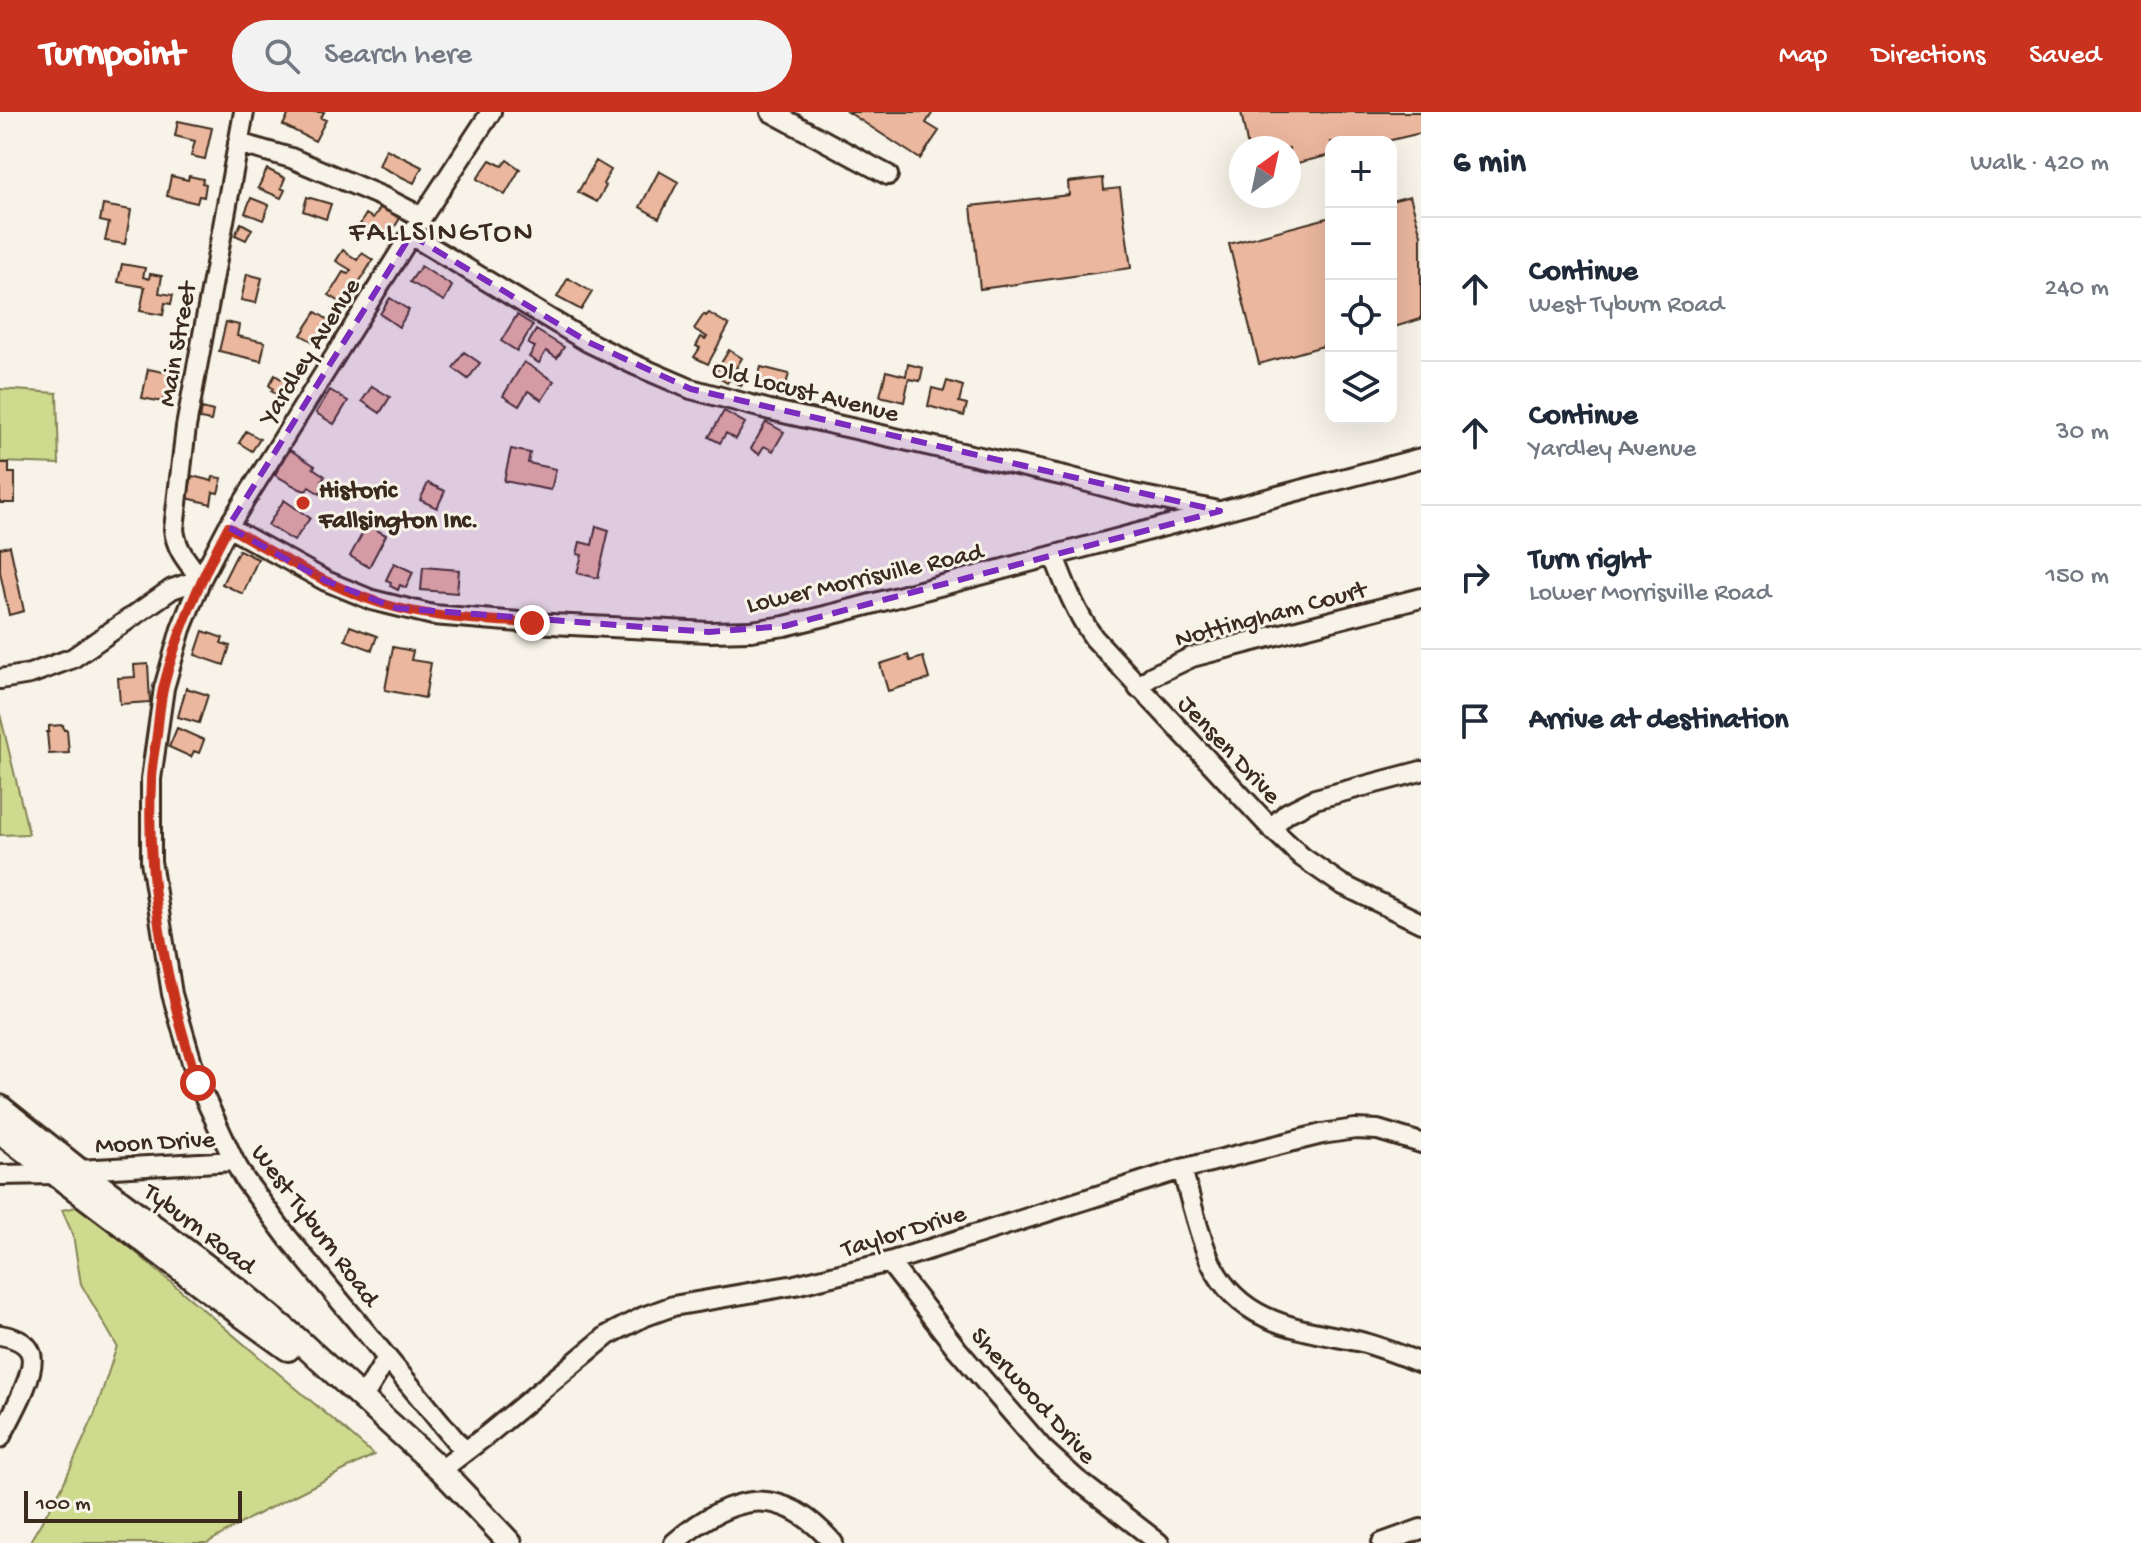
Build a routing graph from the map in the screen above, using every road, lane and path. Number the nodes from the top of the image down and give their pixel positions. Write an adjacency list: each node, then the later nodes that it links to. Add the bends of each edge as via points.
1 (244, 112): 4 (street, Main Street)
2 (491, 112): 6 (street, Yardley Avenue)
3 (771, 112): 5 (street)
4 (238, 143): 6 (street, via 291,158); 12 (street, Main Street, via 186,427 174,529 180,553)
5 (888, 175)
6 (422, 217): 7 (street, Yardley Avenue)
7 (411, 235): 9 (street, Old Locust Avenue, via 588,342 691,389); 10 (street, Yardley Avenue)
8 (1421, 458): 9 (street, Lower Morrisville Road)
9 (1220, 511): 11 (street, Lower Morrisville Road)
10 (228, 527): 11 (street, Lower Morrisville Road, via 326,581 396,608 447,617 683,632 785,626); 12 (street, Yardley Avenue)
11 (1054, 556): 15 (street, Jensen Drive, via 1083,623)
12 (201, 579): 14 (street, via 172,589 73,658); 22 (street, West Tyburn Road, via 164,688 151,779 151,861 172,994 187,1051)
13 (1421, 598): 15 (street, Nottingham Court, via 1192,657)
14 (0, 679)
15 (1138, 688): 17 (street, Jensen Drive)
16 (1421, 771): 17 (street, via 1315,799)
17 (1271, 828): 18 (street, Jensen Drive, via 1320,871)
18 (1421, 923)
19 (0, 1107): 24 (main road, Tyburn Road)
20 (0, 1132): 25 (main road, Tyburn Road)
21 (1421, 1143): 23 (street, Taylor Drive, via 1355,1129)
22 (234, 1161): 24 (street, Moon Drive); 29 (street, West Tyburn Road)
23 (1182, 1169): 27 (street, Taylor Drive); 30 (street, via 1210,1261 1238,1299 1286,1326 1376,1346)
24 (79, 1170): 31 (main road, Tyburn Road, via 242,1293)
25 (55, 1174): 26 (street); 31 (main road, Tyburn Road)
26 (0, 1175)
27 (889, 1262): 33 (street, Taylor Drive, via 795,1285 688,1302 625,1325); 39 (street, Sherwood Drive, via 1044,1450)
28 (0, 1335): 32 (street, via 27,1346 32,1363)
29 (387, 1358): 31 (street); 33 (street, West Tyburn Road)
30 (1421, 1363)
31 (362, 1399): 34 (main road, Tyburn Road)
32 (0, 1438)
33 (465, 1452): 34 (street, Taylor Drive)
34 (441, 1470): 36 (main road, Tyburn Road)
35 (1421, 1529): 40 (street)
36 (510, 1543)
37 (674, 1543): 38 (street, via 711,1514 750,1501 786,1507)
38 (833, 1543)
39 (1159, 1543)
40 (1382, 1543)

